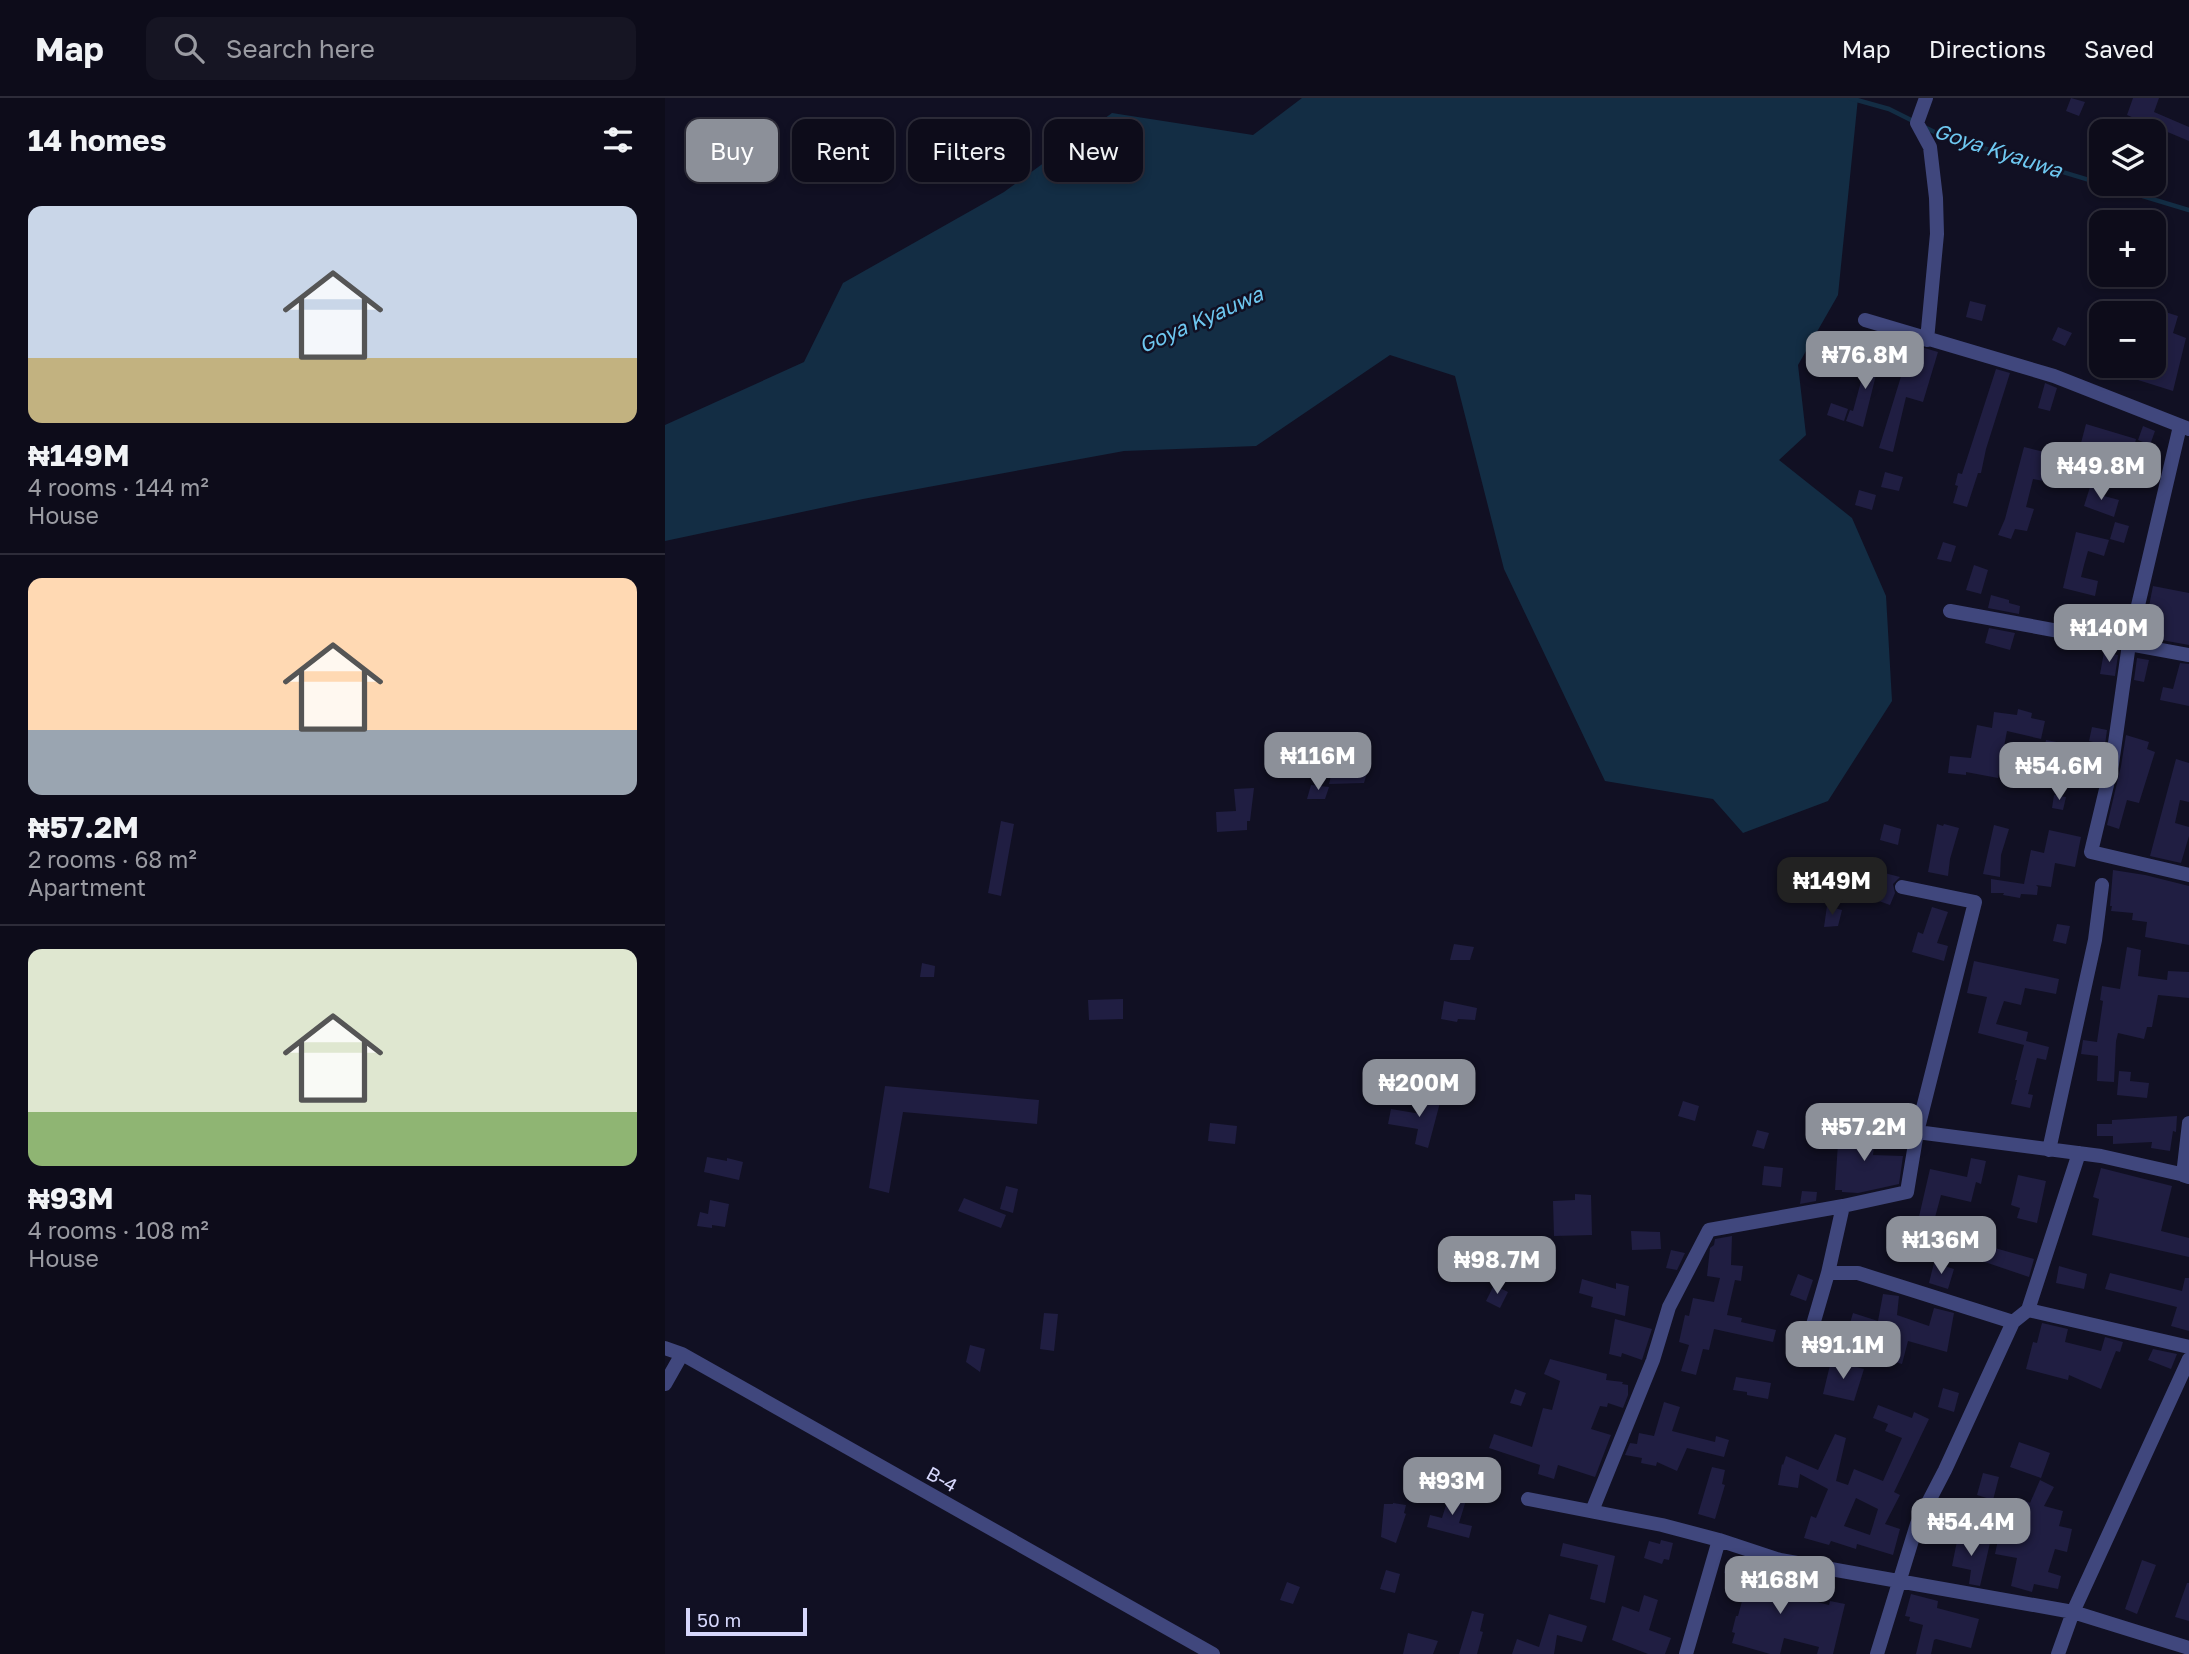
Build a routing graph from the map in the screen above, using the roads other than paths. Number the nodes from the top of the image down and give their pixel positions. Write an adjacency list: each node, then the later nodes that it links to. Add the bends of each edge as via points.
1 (1926, 98): 3 (street, via 1917,123 1930,147 1937,234)
2 (1865, 320): 3 (street)
3 (1927, 340): 4 (street, via 2054,376)
4 (2184, 428): 6 (street)
5 (1950, 611): 6 (street)
6 (2129, 644): 7 (street); 8 (street, via 2112,764 2091,852)
7 (2189, 655)
8 (2189, 875)
9 (2102, 885): 13 (street, via 2095,940)
10 (1902, 887): 12 (street, via 1975,902)
11 (2189, 1123): 15 (street)
12 (1917, 1132): 13 (street); 16 (street, via 1907,1192)
13 (2049, 1150): 14 (street)
14 (2080, 1153): 15 (street); 18 (street)
15 (2187, 1176)
16 (1843, 1206): 17 (street); 27 (street, via 1709,1230 1669,1307 1653,1360)
17 (1828, 1273): 19 (street, via 1858,1273); 20 (street)
18 (2028, 1310): 19 (street); 21 (street)
19 (2013, 1322): 29 (street, via 1917,1524)
20 (1810, 1335)
21 (2189, 1347)
22 (665, 1348): 23 (street, B-4)
23 (682, 1354): 25 (street); 32 (street, B-4)
24 (2189, 1359): 30 (street)
25 (665, 1384)
26 (1528, 1499): 27 (street)
27 (1592, 1511): 28 (street)
28 (1719, 1540): 29 (street, via 1780,1560); 33 (street)
29 (1899, 1583): 30 (street); 34 (street)
30 (2073, 1612): 31 (street); 35 (street)
31 (2189, 1648)
32 (1213, 1654)
33 (1686, 1654)
34 (1877, 1654)
35 (2058, 1654)

